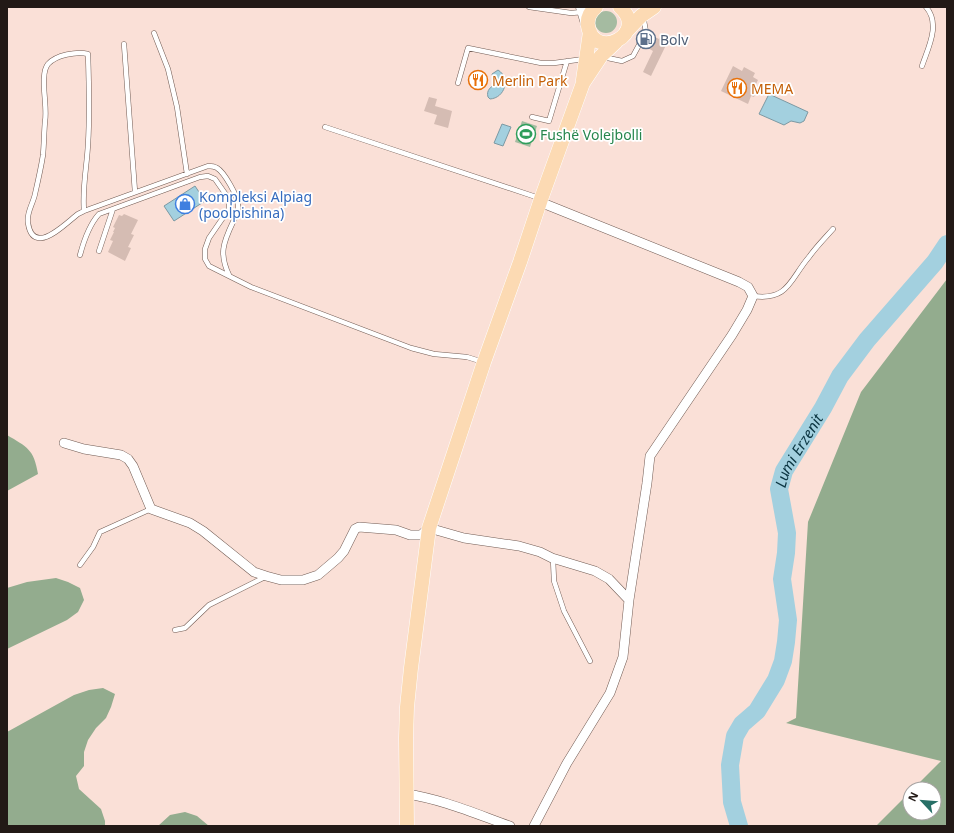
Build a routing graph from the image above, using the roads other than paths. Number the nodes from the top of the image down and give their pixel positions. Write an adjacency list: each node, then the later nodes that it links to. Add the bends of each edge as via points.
1 (529, 7): 4 (lane, via 571,13)
2 (654, 7): 6 (main road)
3 (926, 7): 15 (lane, via 933,24 932,36)
4 (587, 9): 7 (main road)
5 (622, 9): 6 (main road); 8 (main road, via 628,23)
6 (640, 11): 8 (main road); 12 (lane, via 646,32 633,56 622,61)
7 (589, 30): 10 (main road, via 601,42); 13 (main road)
8 (626, 32): 10 (main road)
9 (154, 33): 20 (lane, via 168,69 178,107)
10 (616, 42): 12 (main road)
11 (124, 44): 21 (lane)
12 (601, 56): 16 (main road)
13 (586, 59): 14 (lane); 16 (main road)
14 (568, 61): 17 (lane, via 541,63 468,48); 18 (lane, via 549,121)
15 (922, 66)
16 (583, 83): 22 (main road)
17 (458, 84)
18 (532, 117)
19 (325, 126): 22 (lane)
20 (187, 174): 21 (lane); 28 (lane, via 213,166 220,170 236,195 239,206 223,248)
21 (135, 192): 24 (lane)
22 (541, 200): 29 (street, via 739,282 748,287); 30 (main road)
23 (113, 209): 26 (lane); 27 (lane, via 99,214 95,219); 28 (lane, via 200,176 215,179 230,204 209,238 205,259 209,266)
24 (84, 211): 24 (lane, via 46,237 34,236 29,228 27,218 35,194 42,156 46,117 44,77 47,65 65,55 82,52 88,54 90,118 82,195)
25 (833, 229): 29 (lane, via 786,288 775,295)
26 (99, 251)
27 (80, 255)
28 (228, 275): 30 (lane, via 273,296 411,348)
29 (753, 296): 37 (street, via 732,335 650,456)
30 (484, 362): 33 (main road)
31 (64, 443): 32 (street, via 121,455 128,459)
32 (151, 509): 35 (lane, via 100,532); 36 (street, via 190,523 254,572)
33 (429, 528): 34 (street, via 464,538 519,546); 36 (street, via 421,535 410,535 396,530 359,527 344,551 318,575 299,580 281,580); 40 (main road, via 410,668)
34 (552, 558): 37 (street, via 610,578); 39 (lane, via 554,581 564,611)
35 (80, 565)
36 (266, 576): 38 (lane, via 209,605 185,628)
37 (629, 600): 43 (street, via 623,657 610,693 567,763)
38 (175, 630)
39 (590, 661)
40 (406, 794): 41 (main road); 42 (street, via 448,803)
41 (407, 826)
42 (510, 826)
43 (534, 826)

